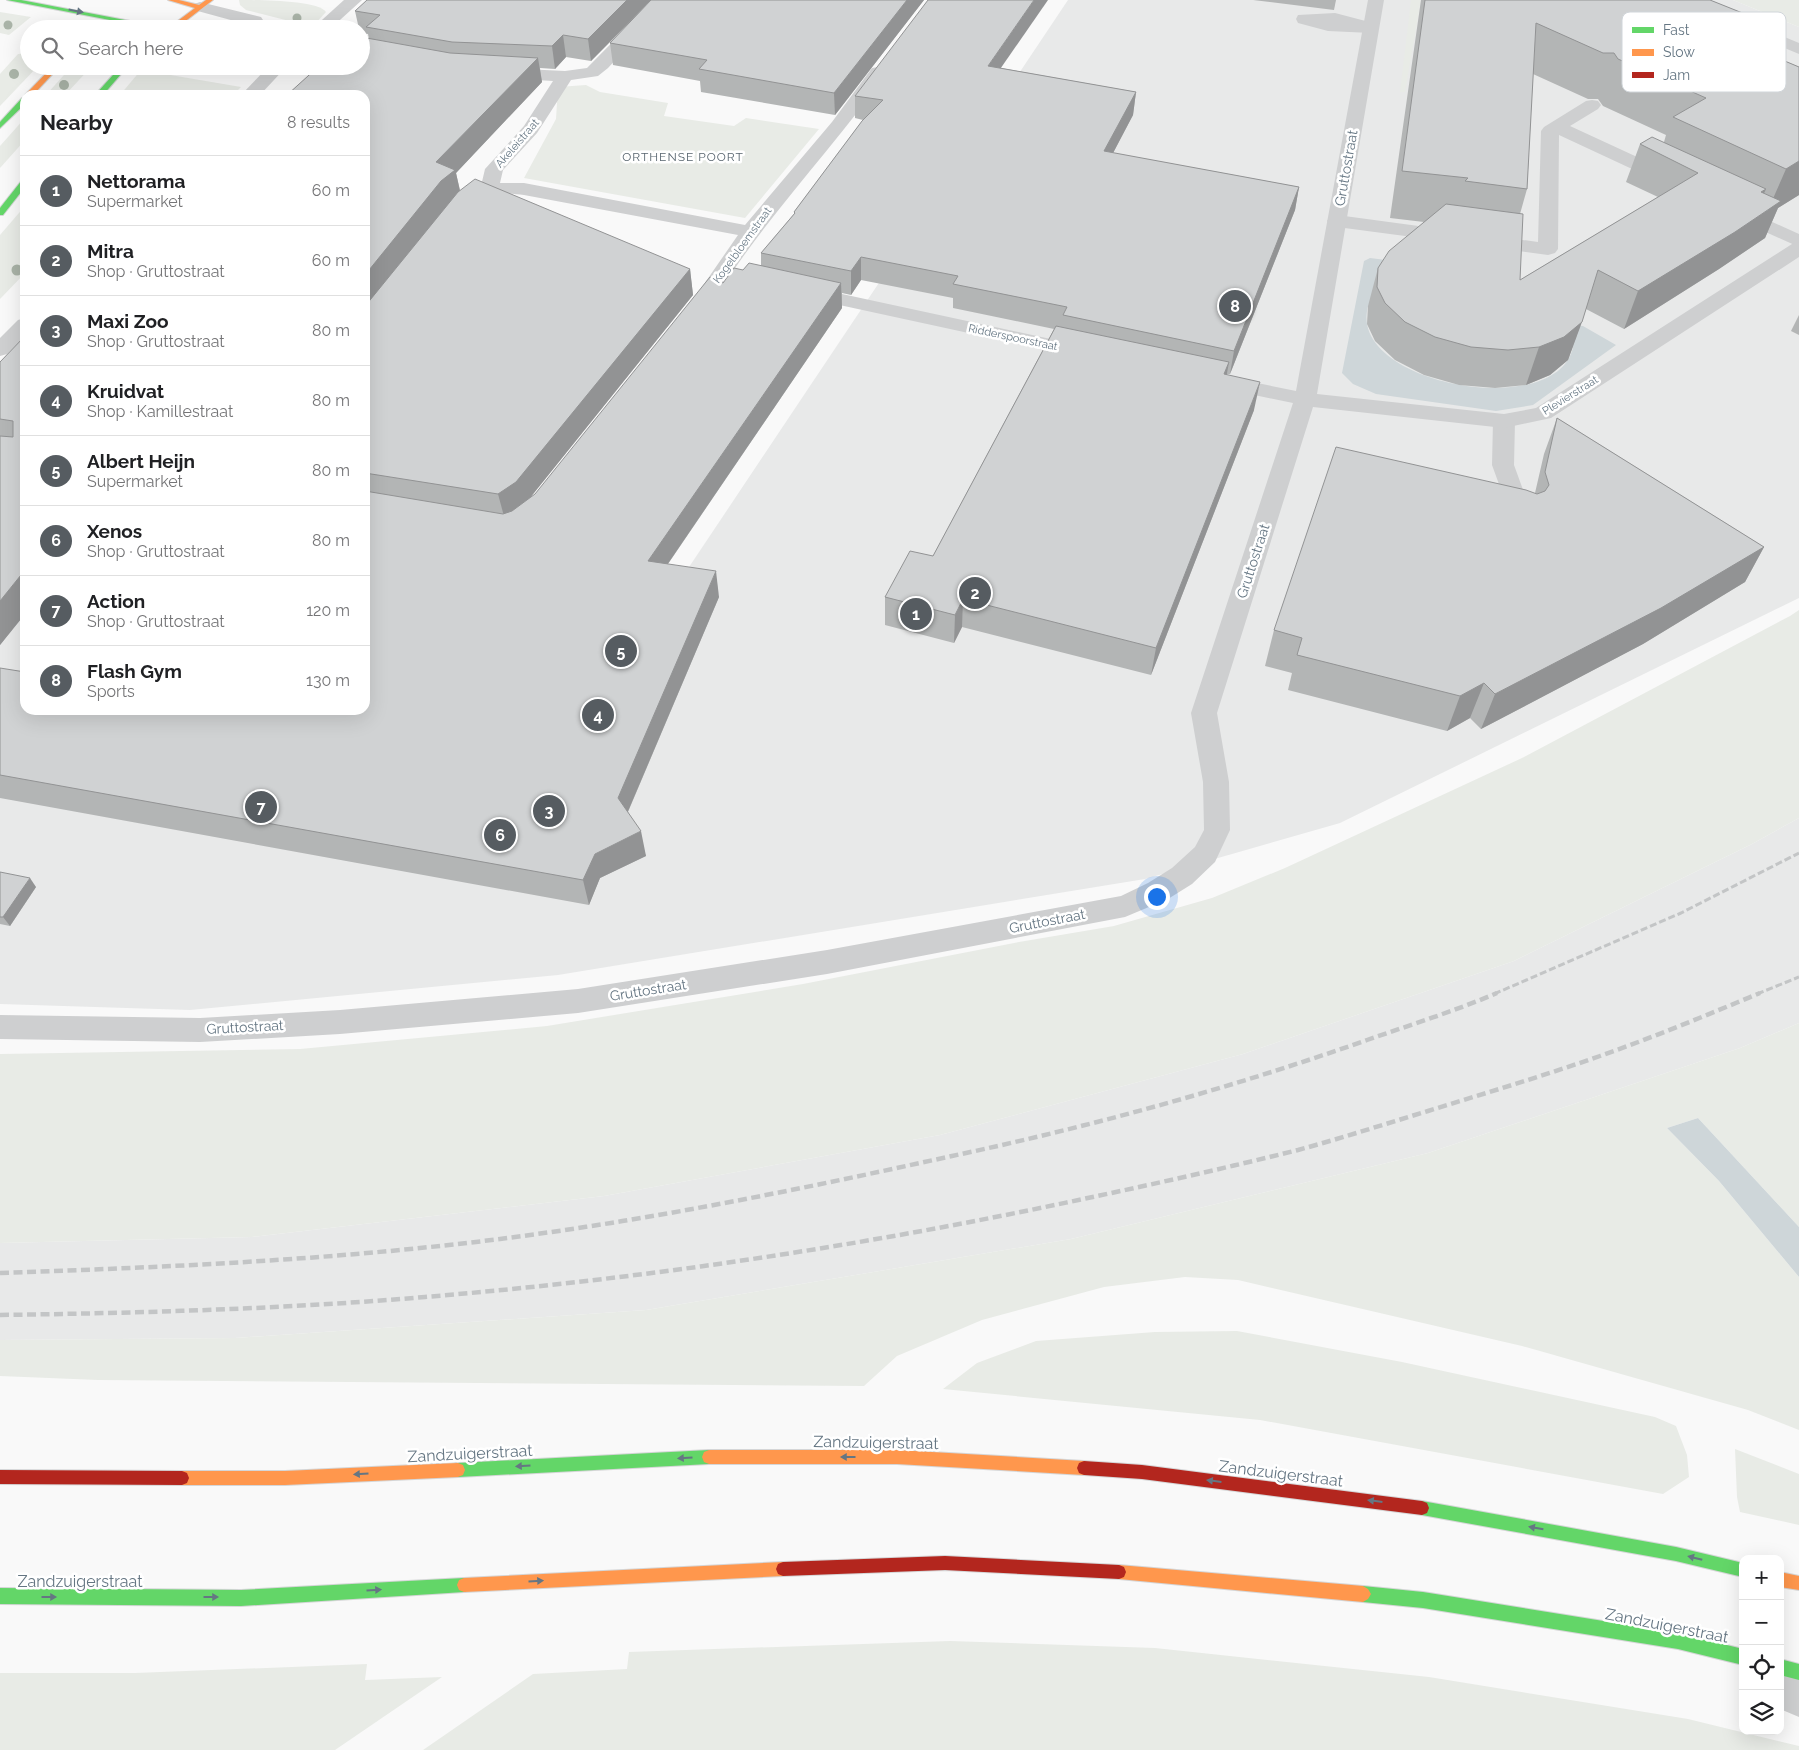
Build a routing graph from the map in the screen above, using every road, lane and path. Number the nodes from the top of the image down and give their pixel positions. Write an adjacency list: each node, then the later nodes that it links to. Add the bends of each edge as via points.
1 (10, 0): 10 (main road, one-way to 10)
2 (171, 0): 7 (main road)
3 (354, 0): 15 (street)
4 (663, 0): 23 (street, via 592,72)
5 (1376, 0): 37 (street, Gruttostraat)
6 (1683, 0): 9 (street)
7 (205, 3): 13 (main road); 14 (street)
8 (122, 9): 10 (main road)
9 (1711, 12)
10 (110, 18): 11 (main road); 12 (main road)
11 (108, 20)
12 (121, 20)
13 (181, 20)
14 (251, 20)
15 (331, 20)
16 (1786, 44): 17 (street)
17 (1799, 49)
18 (892, 54): 38 (street, Kogelbloemstraat, via 838,126)
19 (486, 72): 23 (street)
20 (49, 75): 24 (main road)
21 (117, 75): 25 (main road)
22 (270, 75): 26 (street)
23 (565, 76): 33 (street, Akeleistraat, via 531,129 494,169)
24 (35, 90)
25 (103, 90)
26 (255, 90)
27 (20, 105): 29 (main road)
28 (1592, 105): 30 (street)
29 (0, 126)
30 (1557, 127): 31 (street); 37 (street, via 1550,131 1548,249)
31 (1682, 186)
32 (20, 188): 35 (main road)
33 (490, 188): 36 (street, via 471,197); 38 (street, Akeleistraat, via 524,189)
34 (1718, 202): 39 (street)
35 (0, 213)
36 (449, 219)
37 (1337, 221): 47 (street, Gruttostraat)
38 (750, 232): 41 (street, Kogelbloemstraat)
39 (1799, 241)
40 (1799, 248): 48 (street, Plevierstraat, via 1542,413)
41 (722, 275): 42 (street, Kogelbloemstraat); 45 (street, Ridderspoorstraat)
42 (703, 298)
43 (20, 329): 44 (street)
44 (0, 350)
45 (1101, 356)
46 (1208, 378): 47 (street)
47 (1305, 399): 48 (street, Plevierstraat); 50 (street, Gruttostraat, via 1204,712 1216,782 1217,830 1205,854 1182,876 1158,891 1115,908 827,962 578,1001 340,1022 210,1029)
48 (1504, 421): 49 (street, via 1503,466)
49 (1523, 520)
50 (0, 1027)
51 (0, 1477): 52 (main road, Zandzuigerstraat, one-way to 51, via 1676,1554 1416,1506 1142,1472 896,1457 713,1457 285,1478)
52 (1739, 1569)
53 (1784, 1580): 54 (main road)
54 (1799, 1583)
55 (0, 1596): 56 (main road, Zandzuigerstraat, one-way to 56, via 241,1598 639,1575 944,1563 1149,1573 1422,1600)
56 (1678, 1640): 57 (main road, Zandzuigerstraat); 59 (street)
57 (1739, 1656)
58 (1784, 1668): 60 (main road)
59 (1739, 1669)
60 (1799, 1672)
61 (1782, 1690): 62 (street)
62 (1799, 1698)

